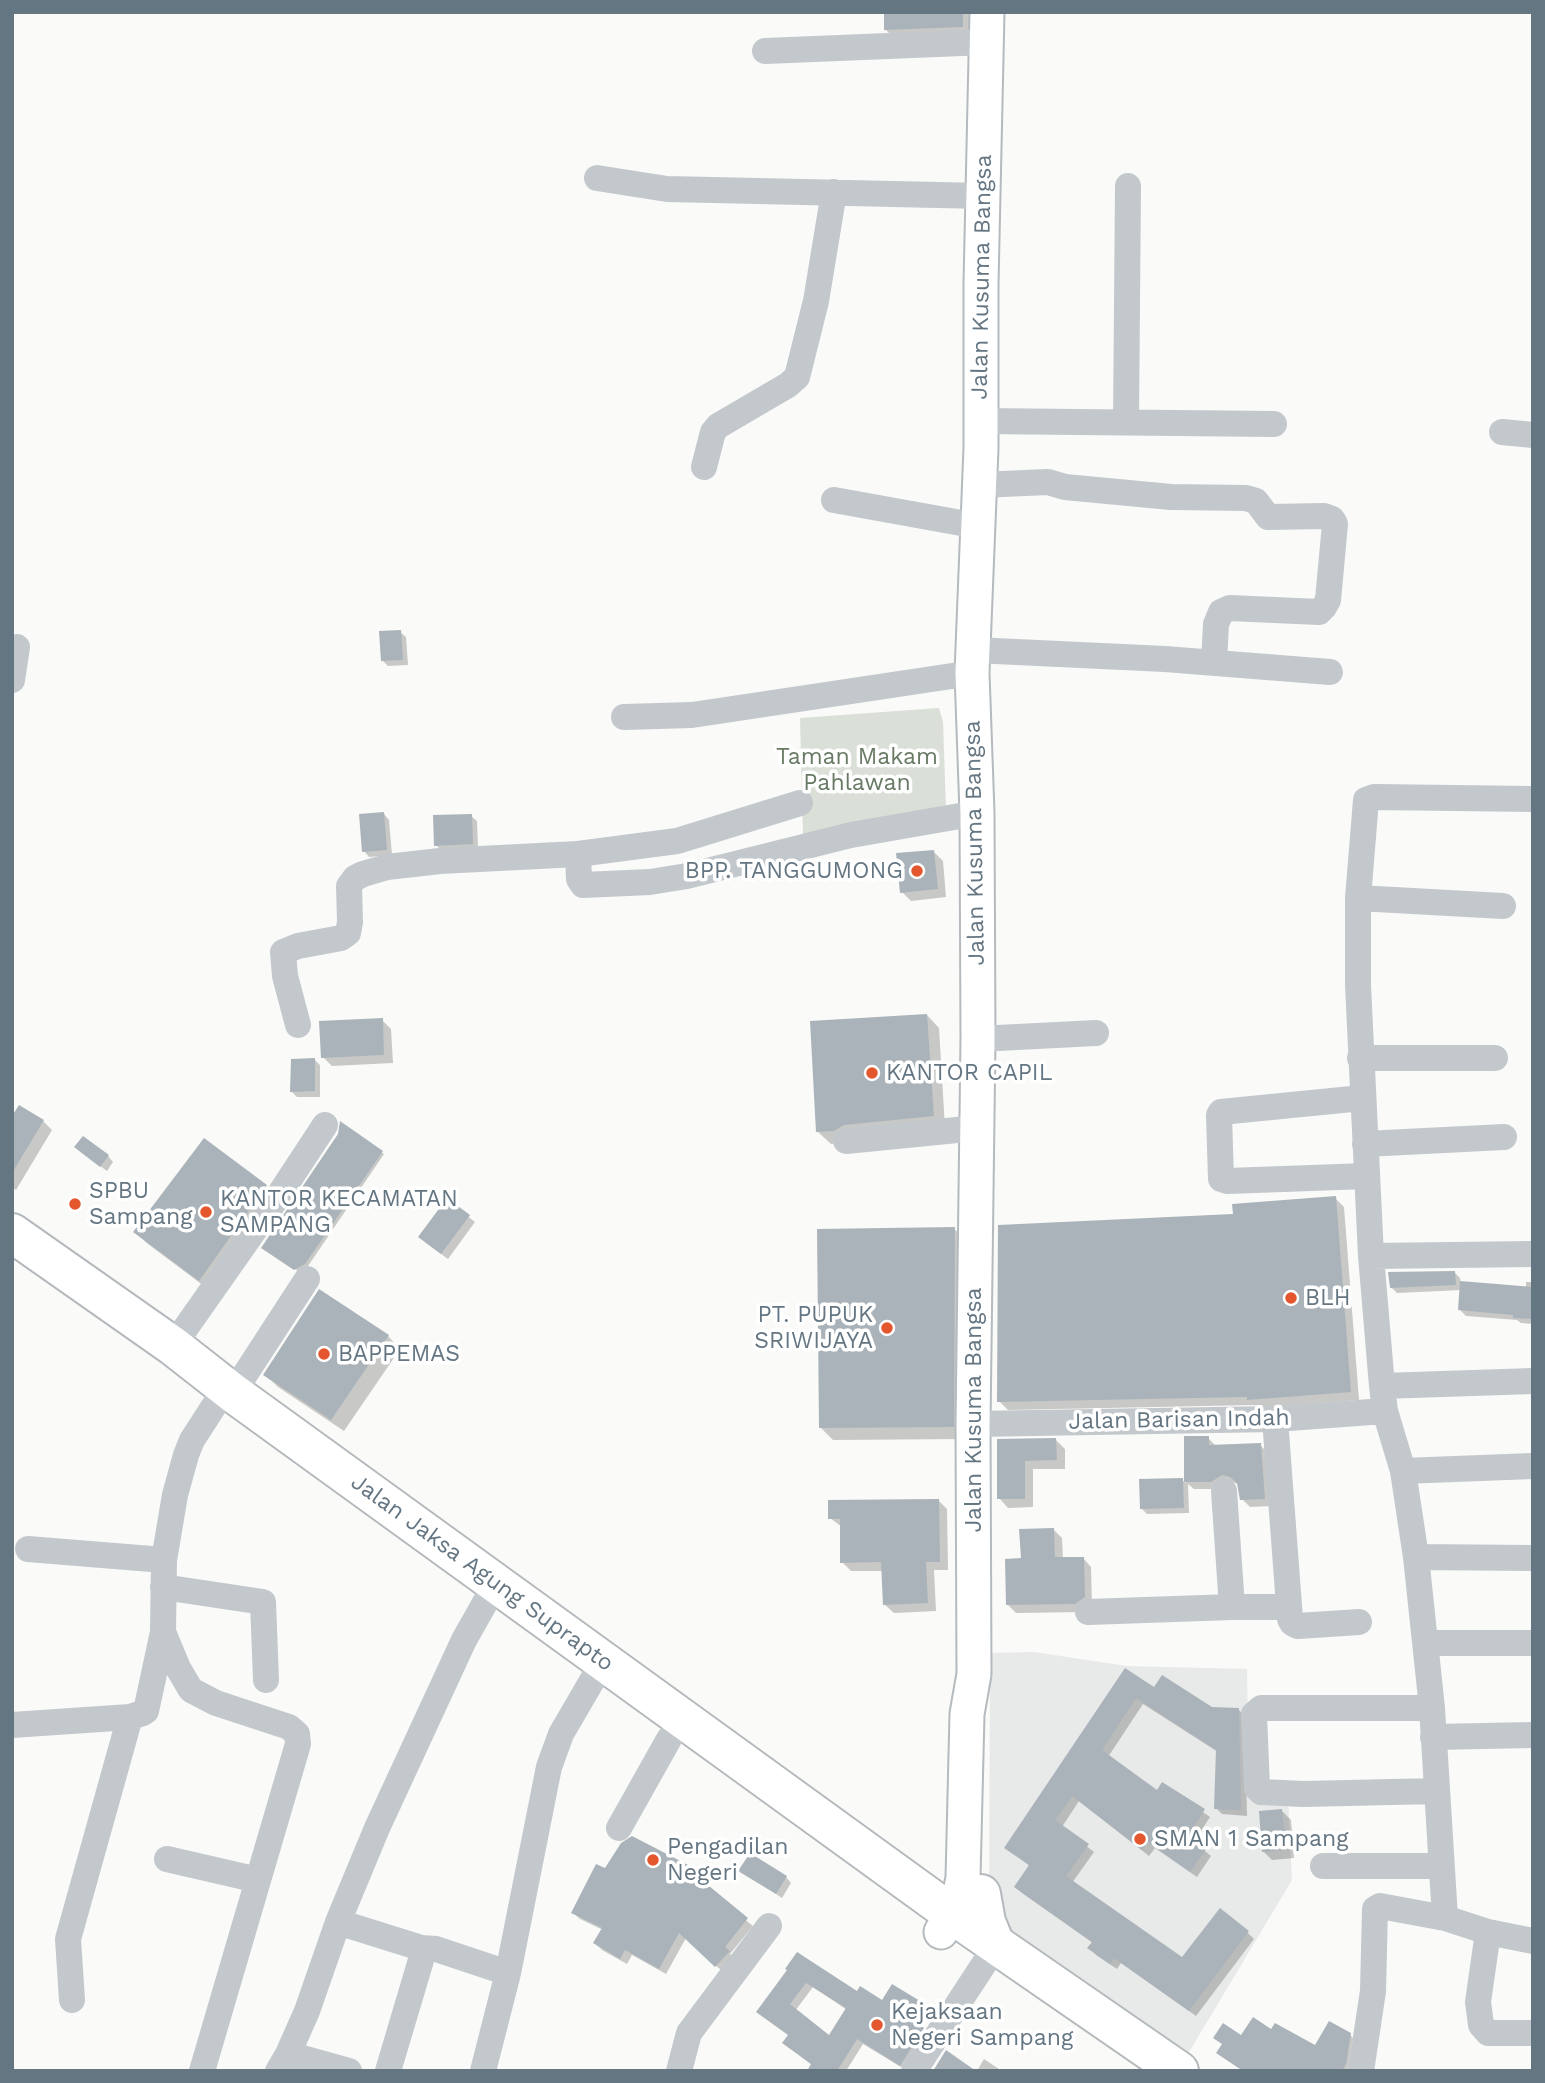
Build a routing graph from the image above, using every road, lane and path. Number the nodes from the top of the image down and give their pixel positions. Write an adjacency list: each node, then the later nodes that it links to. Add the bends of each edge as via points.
1 (987, 27): 2 (street); 6 (main road, Jalan Kusuma Bangsa)
2 (765, 51)
3 (597, 178): 5 (street, via 667,189)
4 (1128, 186): 8 (street)
5 (834, 192): 6 (street); 12 (street, via 816,301 797,377 718,426)
6 (983, 196): 7 (main road, Jalan Kusuma Bangsa)
7 (980, 421): 8 (street); 13 (main road, Jalan Kusuma Bangsa)
8 (1126, 421): 9 (street)
9 (1274, 424)
10 (1502, 432): 11 (street)
11 (1533, 435)
12 (704, 467)
13 (980, 485): 15 (main road, Jalan Kusuma Bangsa); 18 (street, via 1048,482 1171,497 1246,498 1256,501 1271,517 1329,516 1335,524 1324,607 1319,612 1230,608 1221,612)
14 (834, 500): 15 (street)
15 (978, 526): 17 (main road, Jalan Kusuma Bangsa)
16 (17, 647): 20 (street)
17 (973, 662): 18 (street); 21 (street, via 692,715); 24 (main road, Jalan Kusuma Bangsa)
18 (1214, 662): 19 (street)
19 (1330, 672)
20 (12, 680)
21 (624, 717)
22 (1533, 799): 26 (street, via 1370,797 1365,804)
23 (800, 803): 25 (street, via 677,841)
24 (977, 813): 25 (street, via 851,835 650,883 583,885); 30 (main road, Jalan Kusuma Bangsa)
25 (578, 854): 28 (street, via 440,861 387,867 355,878 349,886 348,933 284,952 285,976)
26 (1358, 898): 27 (street); 31 (street)
27 (1503, 906)
28 (298, 1025)
29 (1096, 1033): 30 (street)
30 (978, 1040): 35 (main road, Jalan Kusuma Bangsa)
31 (1360, 1058): 32 (street); 33 (street)
32 (1495, 1059)
33 (1362, 1098): 38 (street); 39 (street, via 1221,1111 1221,1179)
34 (325, 1125): 45 (street)
35 (976, 1128): 37 (street); 50 (main road, Jalan Kusuma Bangsa)
36 (1504, 1137): 38 (street)
37 (846, 1141)
38 (1365, 1144): 39 (street)
39 (1367, 1176): 42 (street)
40 (12, 1233): 45 (highway, Jalan Jaksa Agung Suprapto)
41 (1533, 1254): 42 (street)
42 (1371, 1256): 48 (street)
43 (12, 1257): 47 (highway, Jalan Jaksa Agung Suprapto)
44 (307, 1279): 47 (street)
45 (173, 1346): 47 (highway, Jalan Jaksa Agung Suprapto)
46 (1533, 1381): 48 (street, Jalan Barisan Indah)
47 (223, 1399): 57 (street, via 186,1455); 59 (highway, Jalan Jaksa Agung Suprapto); 67 (highway, Jalan Jaksa Agung Suprapto)
48 (1384, 1399): 49 (street, Jalan Barisan Indah); 52 (street)
49 (1275, 1419): 50 (street, Jalan Barisan Indah); 61 (street)
50 (973, 1424): 82 (main road, Jalan Kusuma Bangsa, via 974,1674 967,1714)
51 (1533, 1466): 52 (street)
52 (1403, 1471): 55 (street)
53 (1224, 1491): 60 (street)
54 (28, 1549): 57 (street)
55 (1416, 1558): 56 (street); 65 (street)
56 (1533, 1558)
57 (164, 1560): 58 (street)
58 (163, 1587): 64 (street); 68 (street, via 263,1602)
59 (486, 1601): 67 (highway, Jalan Jaksa Agung Suprapto); 83 (street, via 414,1746)
60 (1232, 1607): 61 (street); 62 (street)
61 (1289, 1607): 63 (street, via 1292,1623 1298,1626)
62 (1088, 1612)
63 (1359, 1622)
64 (163, 1632): 70 (street, via 146,1711); 80 (street, via 186,1684 197,1695 289,1727 297,1734 298,1744)
65 (1426, 1643): 66 (street); 69 (street)
66 (1533, 1643)
67 (599, 1670): 74 (highway, Jalan Jaksa Agung Suprapto); 82 (highway, Jalan Jaksa Agung Suprapto); 88 (street, via 561,1734 549,1767)
68 (266, 1680)
69 (1432, 1708): 73 (street); 75 (street, via 1261,1708 1254,1714 1257,1788 1303,1794)
70 (130, 1717): 71 (street); 89 (street, via 68,1939)
71 (12, 1725)
72 (1533, 1735): 73 (street)
73 (1433, 1737): 75 (street)
74 (669, 1739): 76 (street); 82 (highway, Jalan Jaksa Agung Suprapto)
75 (1436, 1791): 79 (street)
76 (619, 1828)
77 (167, 1860): 80 (street)
78 (1324, 1866): 79 (street)
79 (1440, 1866): 81 (street)
80 (258, 1880): 93 (street)
81 (1444, 1918): 85 (street); 100 (street, via 1380,1906 1375,1909 1373,1991)
82 (963, 1921): 92 (highway); 98 (street); 99 (highway)
83 (338, 1922): 87 (street); 91 (street, via 307,2011)
84 (769, 1926): 97 (street, via 689,2033)
85 (1488, 1932): 86 (street); 90 (street, via 1478,2002 1481,2025 1488,2033)
86 (1533, 1941)
87 (421, 1948): 88 (street); 95 (street)
88 (508, 1973): 96 (street)
89 (72, 2000)
90 (1533, 2033)
91 (283, 2062): 94 (street)
92 (1177, 2070)
93 (202, 2071)
94 (349, 2071)
95 (387, 2071)
96 (483, 2071)
97 (679, 2071)
98 (914, 2071)
99 (1140, 2071)
100 (1361, 2071)

